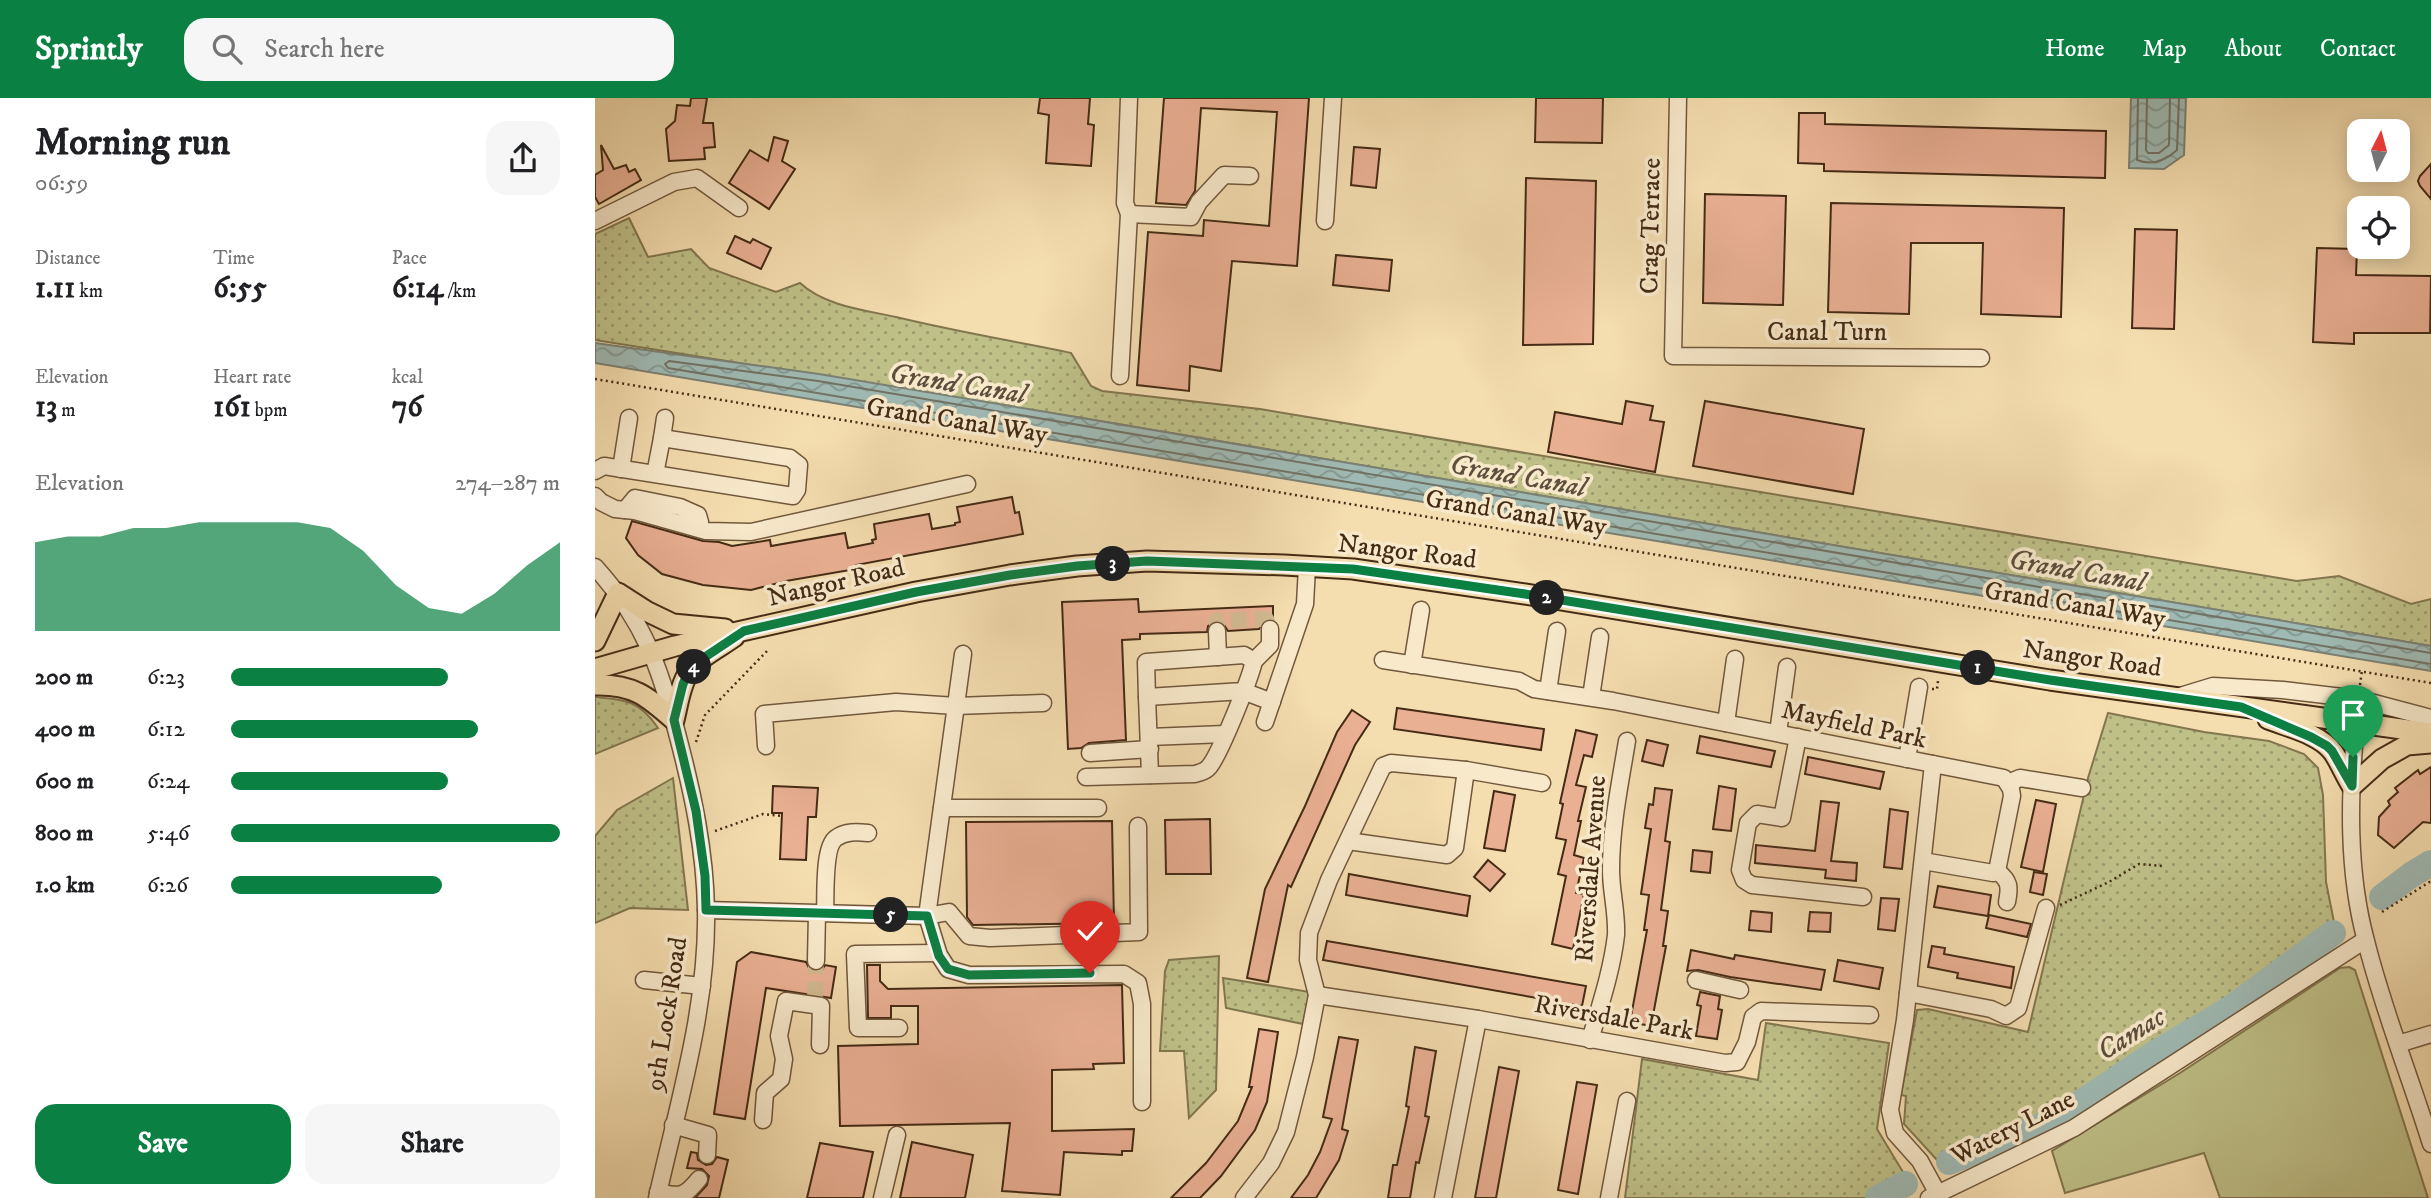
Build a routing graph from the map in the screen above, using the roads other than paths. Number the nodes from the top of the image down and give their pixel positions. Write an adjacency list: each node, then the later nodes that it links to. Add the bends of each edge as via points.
1 (1129, 98): 6 (street, via 1125,203)
2 (1333, 98): 8 (street)
3 (1678, 98): 9 (street, Crag Terrace)
4 (1250, 176): 6 (street, via 1224,175 1191,217)
5 (739, 208): 7 (street, via 697,178 685,178)
6 (1129, 214): 11 (street)
7 (595, 221)
8 (1325, 221)
9 (1673, 356): 10 (street, Canal Turn)
10 (1981, 358)
11 (1120, 376)
12 (629, 418): 15 (street)
13 (665, 418): 14 (street)
14 (662, 439): 17 (street); 17 (street, via 790,458 799,465 797,490 793,496)
15 (621, 469): 16 (street, via 604,466); 17 (street)
16 (595, 471)
17 (655, 474)
18 (967, 484): 20 (street, via 751,532 706,531)
19 (595, 496): 20 (street)
20 (625, 510): 21 (street, via 635,498 680,507 698,515)
21 (699, 522)
22 (595, 567): 24 (street, 9th Lock Road)
23 (1307, 568): 27 (main road, Nangor Road, via 1147,561 1077,566 916,592); 47 (main road, Nangor Road, via 1353,569 1525,594); 48 (street, via 1305,604)
24 (618, 593): 27 (main road, via 673,624); 31 (main road); 32 (street, 9th Lock Road)
25 (1421, 610): 38 (street)
26 (1271, 629): 37 (street, via 1270,645)
27 (744, 631): 32 (main road, Nangor Road); 53 (main road, via 689,671)
28 (1217, 631): 34 (street)
29 (1557, 631): 44 (street)
30 (1600, 637): 46 (street)
31 (595, 641)
32 (652, 651): 40 (main road, Nangor Road); 53 (street, 9th Lock Road)
33 (963, 654): 50 (street)
34 (1218, 657): 37 (street, via 1244,655); 45 (street, via 1146,662)
35 (1735, 659): 55 (street)
36 (1383, 660): 38 (street, Mayfield Park)
37 (1254, 661): 43 (street)
38 (1412, 664): 44 (street, Mayfield Park, via 1519,681)
39 (1787, 667): 57 (street)
40 (595, 669)
41 (595, 685): 53 (main road, via 637,691)
42 (1919, 687): 66 (street)
43 (1243, 691): 45 (street); 48 (street); 59 (street)
44 (1548, 691): 46 (street, Mayfield Park)
45 (1147, 697): 62 (street)
46 (1591, 697): 55 (street, Mayfield Park)
47 (2174, 698): 51 (main road, Nangor Road); 52 (street, Nangor Road, via 2213,686 2283,690 2359,699)
48 (1272, 702): 54 (street)
49 (1042, 703): 50 (street)
50 (956, 706): 64 (street, via 896,702 764,714); 75 (street)
51 (2241, 707): 56 (main road, Nangor Road); 73 (main road, via 2327,746)
52 (2431, 718)
53 (674, 720): 85 (street, 9th Lock Road, via 696,811)
54 (1265, 722)
55 (1726, 723): 57 (street, Mayfield Park)
56 (2356, 724): 58 (main road, Nangor Road); 73 (street)
57 (1778, 733): 60 (street, Mayfield Park)
58 (2431, 733)
59 (1225, 734): 62 (street); 69 (street, via 1206,771)
60 (1798, 737): 66 (street, Mayfield Park); 82 (street, via 1783,818 1757,814 1748,822 1740,870 1744,880 1752,885)
61 (1627, 741): 101 (street, Riversdale Avenue, via 1612,839 1615,936)
62 (1149, 743): 65 (street); 69 (street)
63 (2431, 743): 73 (main road, via 2407,745 2382,759)
64 (766, 746)
65 (1090, 753)
66 (1907, 759): 67 (street, Mayfield Park)
67 (1933, 764): 72 (street, via 1998,776); 80 (street, Mayfield Park)
68 (1466, 770): 71 (street); 79 (street, via 1391,762 1383,766); 79 (street, via 1455,848 1447,855)
69 (1150, 775): 70 (street)
70 (1086, 777)
71 (1542, 783)
72 (2008, 783): 74 (street, via 2020,778); 81 (street, via 2012,796)
73 (2352, 786): 88 (street, via 2353,861)
74 (2082, 788)
75 (942, 808): 76 (street); 87 (street)
76 (1098, 808)
77 (1138, 826): 87 (street, via 1139,933 990,938 969,936 949,912)
78 (868, 833): 86 (street, via 851,832 834,839 828,851)
79 (1348, 841): 95 (street, via 1309,933 1308,960)
80 (1923, 861): 81 (street); 94 (street, Mayfield Park)
81 (1997, 871): 83 (street, via 2010,886)
82 (1863, 897)
83 (2007, 902)
84 (2046, 908): 94 (street, via 2018,1008 2006,1016)
85 (706, 910): 86 (street); 93 (street, 9th Lock Road)
86 (821, 913): 87 (street); 90 (street)
87 (927, 916): 89 (street)
88 (2365, 940): 102 (street); 112 (street, Watery Lane, via 2074,1128)
89 (938, 953): 99 (street, via 855,954 858,1028); 105 (street, via 948,969 969,975 1124,974 1138,983)
90 (816, 961)
91 (1696, 980): 96 (street, via 1741,984)
92 (644, 981): 93 (street)
93 (702, 986): 107 (street, 9th Lock Road)
94 (1908, 993): 112 (street, Mayfield Park, via 1890,1110 1895,1133 1920,1161)
95 (1317, 995): 98 (street, Riversdale Park); 115 (street, via 1286,1132 1271,1163)
96 (1757, 1014): 97 (street); 101 (street, Riversdale Park, via 1737,1062)
97 (1870, 1015)
98 (1478, 1019): 101 (street, Riversdale Park); 116 (street)
99 (899, 1028)
100 (2431, 1034): 102 (street)
101 (1590, 1040)
102 (2398, 1044): 109 (street)
103 (820, 1045): 106 (street, via 821,1006 815,1001 786,1001 779,1036 784,1059 781,1079 765,1093)
104 (1627, 1101): 117 (street)
105 (1142, 1102)
106 (763, 1120)
107 (673, 1125): 110 (street, via 708,1135); 113 (street, 9th Lock Road)
108 (897, 1135): 114 (street)
109 (2431, 1144)
110 (707, 1155)
111 (699, 1179): 113 (street, via 678,1197)
112 (1933, 1191)
113 (657, 1195)
114 (882, 1198)
115 (1244, 1198)
116 (1443, 1198)
117 (1609, 1198)

